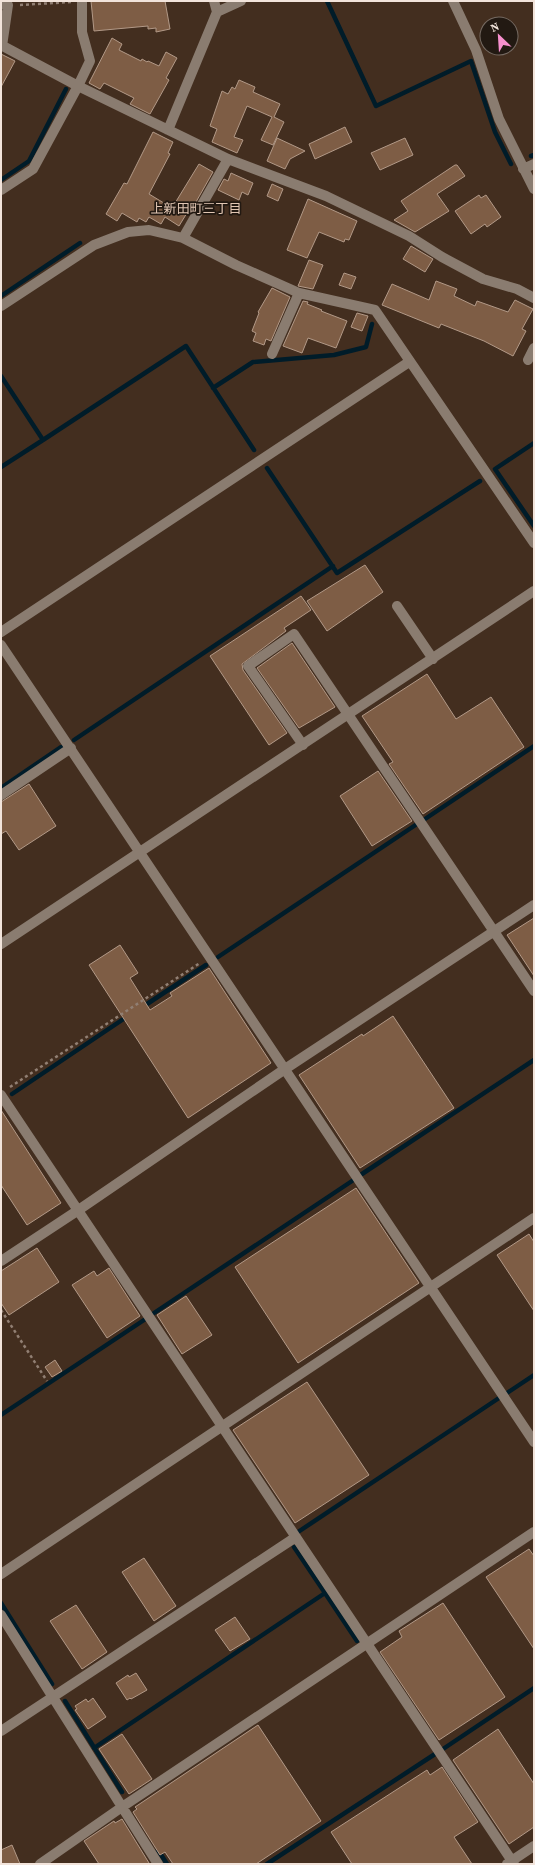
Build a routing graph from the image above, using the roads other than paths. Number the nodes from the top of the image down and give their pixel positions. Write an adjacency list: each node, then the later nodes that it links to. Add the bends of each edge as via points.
1 (82, 1): 8 (street, via 82,32 90,61)
2 (214, 1): 6 (street)
3 (241, 1): 6 (street)
4 (453, 1): 12 (street, via 476,50 500,119)
5 (4, 5): 7 (street)
6 (217, 12): 9 (street)
7 (2, 45): 8 (street)
8 (78, 86): 9 (street); 14 (street, via 33,169)
9 (168, 130): 10 (street)
10 (228, 159): 15 (street); 17 (street, via 326,196 409,236 483,279)
11 (534, 164): 12 (street)
12 (523, 169): 13 (street)
13 (534, 189)
14 (1, 190)
15 (184, 238): 16 (street); 18 (street, via 149,230 128,232 110,238 94,245)
16 (299, 293): 20 (street); 22 (street, via 374,310)
17 (534, 298)
18 (1, 306)
19 (534, 348): 21 (street)
20 (272, 354)
21 (528, 360)
22 (409, 362): 23 (street); 26 (street)
23 (534, 543)
24 (534, 591): 28 (street)
25 (397, 606): 28 (street)
26 (1, 632)
27 (1, 645): 31 (street)
28 (433, 659): 29 (street)
29 (349, 715): 30 (street); 30 (street, via 294,634 248,666); 35 (street)
30 (303, 745): 33 (street)
31 (71, 748): 32 (street); 33 (street)
32 (1, 795)
33 (140, 852): 36 (street); 38 (street)
34 (534, 905): 35 (street)
35 (494, 931): 37 (street); 38 (street)
36 (1, 944)
37 (534, 991)
38 (285, 1069): 40 (street); 43 (street)
39 (4, 1092): 40 (street)
40 (77, 1211): 42 (street); 44 (street)
41 (534, 1218): 43 (street)
42 (1, 1261)
43 (431, 1286): 44 (street); 45 (street)
44 (221, 1425): 47 (street); 48 (street)
45 (534, 1442)
46 (534, 1532): 50 (street)
47 (296, 1537): 50 (street); 51 (street)
48 (1, 1574)
49 (1, 1615): 51 (street)
50 (367, 1643): 53 (street); 55 (street)
51 (54, 1697): 52 (street); 53 (street)
52 (1, 1731)
53 (122, 1807): 56 (street); 57 (street)
54 (534, 1846): 55 (street)
55 (511, 1863)
56 (40, 1864)
57 (158, 1864)

